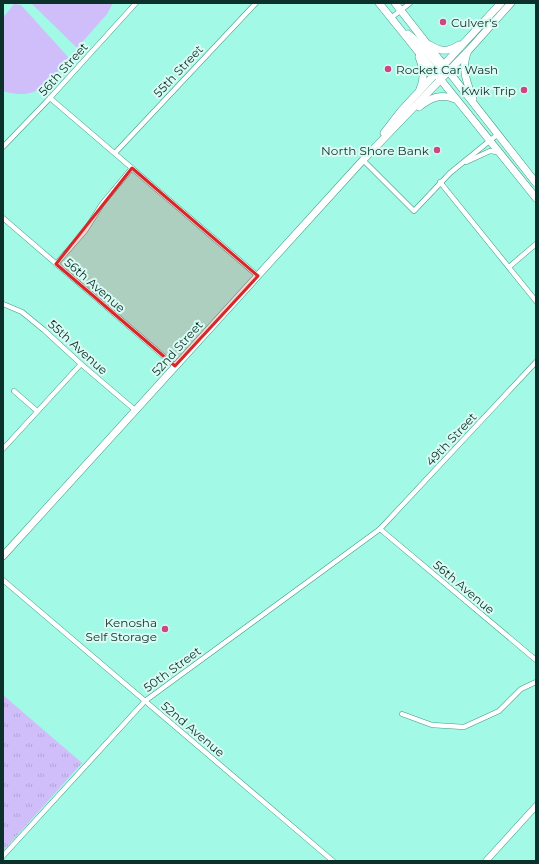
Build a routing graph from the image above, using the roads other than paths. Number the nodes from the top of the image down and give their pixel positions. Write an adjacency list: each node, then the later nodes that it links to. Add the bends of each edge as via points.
1 (136, 3): 17 (street, 56th Street)
2 (256, 3): 25 (street, 55th Street)
3 (378, 3): 9 (main road)
4 (394, 3): 8 (main road)
5 (410, 3): 8 (street)
6 (500, 3): 11 (main road, 52nd Street)
7 (511, 3): 14 (main road, 52nd Street)
8 (400, 11): 9 (street); 12 (main road)
9 (391, 18): 10 (main road)
10 (399, 28): 13 (main road); 15 (main road, via 419,43)
11 (465, 42): 12 (main road, via 445,51); 15 (main road, 52nd Street)
12 (428, 44): 15 (main road)
13 (415, 47): 15 (main road); 16 (main road, via 423,71)
14 (468, 51): 15 (main road, 52nd Street); 19 (main road, via 464,66 465,74)
15 (442, 71): 16 (main road, 52nd Street); 18 (main road); 19 (main road); 20 (main road, 52nd Street)
16 (419, 92): 26 (main road, 52nd Street)
17 (50, 98): 23 (street, 56th Street); 25 (street)
18 (456, 99): 20 (main road, via 442,96 428,100); 22 (main road)
19 (475, 105): 21 (main road)
20 (396, 126): 26 (main road, 52nd Street)
21 (498, 134): 22 (street); 30 (main road)
22 (489, 141): 24 (main road); 27 (street)
23 (3, 147)
24 (498, 152): 27 (street, via 490,151); 31 (main road)
25 (115, 153): 28 (street)
26 (366, 158): 29 (street, via 414,211); 36 (main road, 52nd Street)
27 (463, 163): 29 (street)
28 (132, 168): 34 (street, via 102,204 85,231); 36 (street)
29 (440, 182): 35 (street)
30 (536, 183)
31 (536, 198)
32 (3, 218): 34 (street, 56th Avenue)
33 (536, 244): 35 (street)
34 (56, 264): 41 (street, 56th Avenue)
35 (509, 267): 37 (street)
36 (258, 276): 41 (main road, 52nd Street)
37 (536, 302)
38 (3, 304): 40 (street, 55th Avenue, via 22,312)
39 (536, 362): 46 (street, 49th Street)
40 (81, 364): 43 (street, 55th Avenue); 44 (street)
41 (175, 366): 43 (main road, 52nd Street)
42 (14, 390): 44 (street)
43 (135, 410): 47 (main road, 52nd Street)
44 (37, 411): 45 (street)
45 (3, 449)
46 (380, 529): 49 (street, 56th Avenue); 51 (street, 50th Street)
47 (4, 552)
48 (3, 580): 51 (street, 52nd Avenue)
49 (536, 660)
50 (536, 682): 52 (street, via 521,689 499,710 464,727 432,725)
51 (145, 701): 54 (street, 50th Street); 55 (street, 52nd Avenue)
52 (402, 714)
53 (536, 806): 56 (street)
54 (3, 856)
55 (333, 861)
56 (486, 861)

